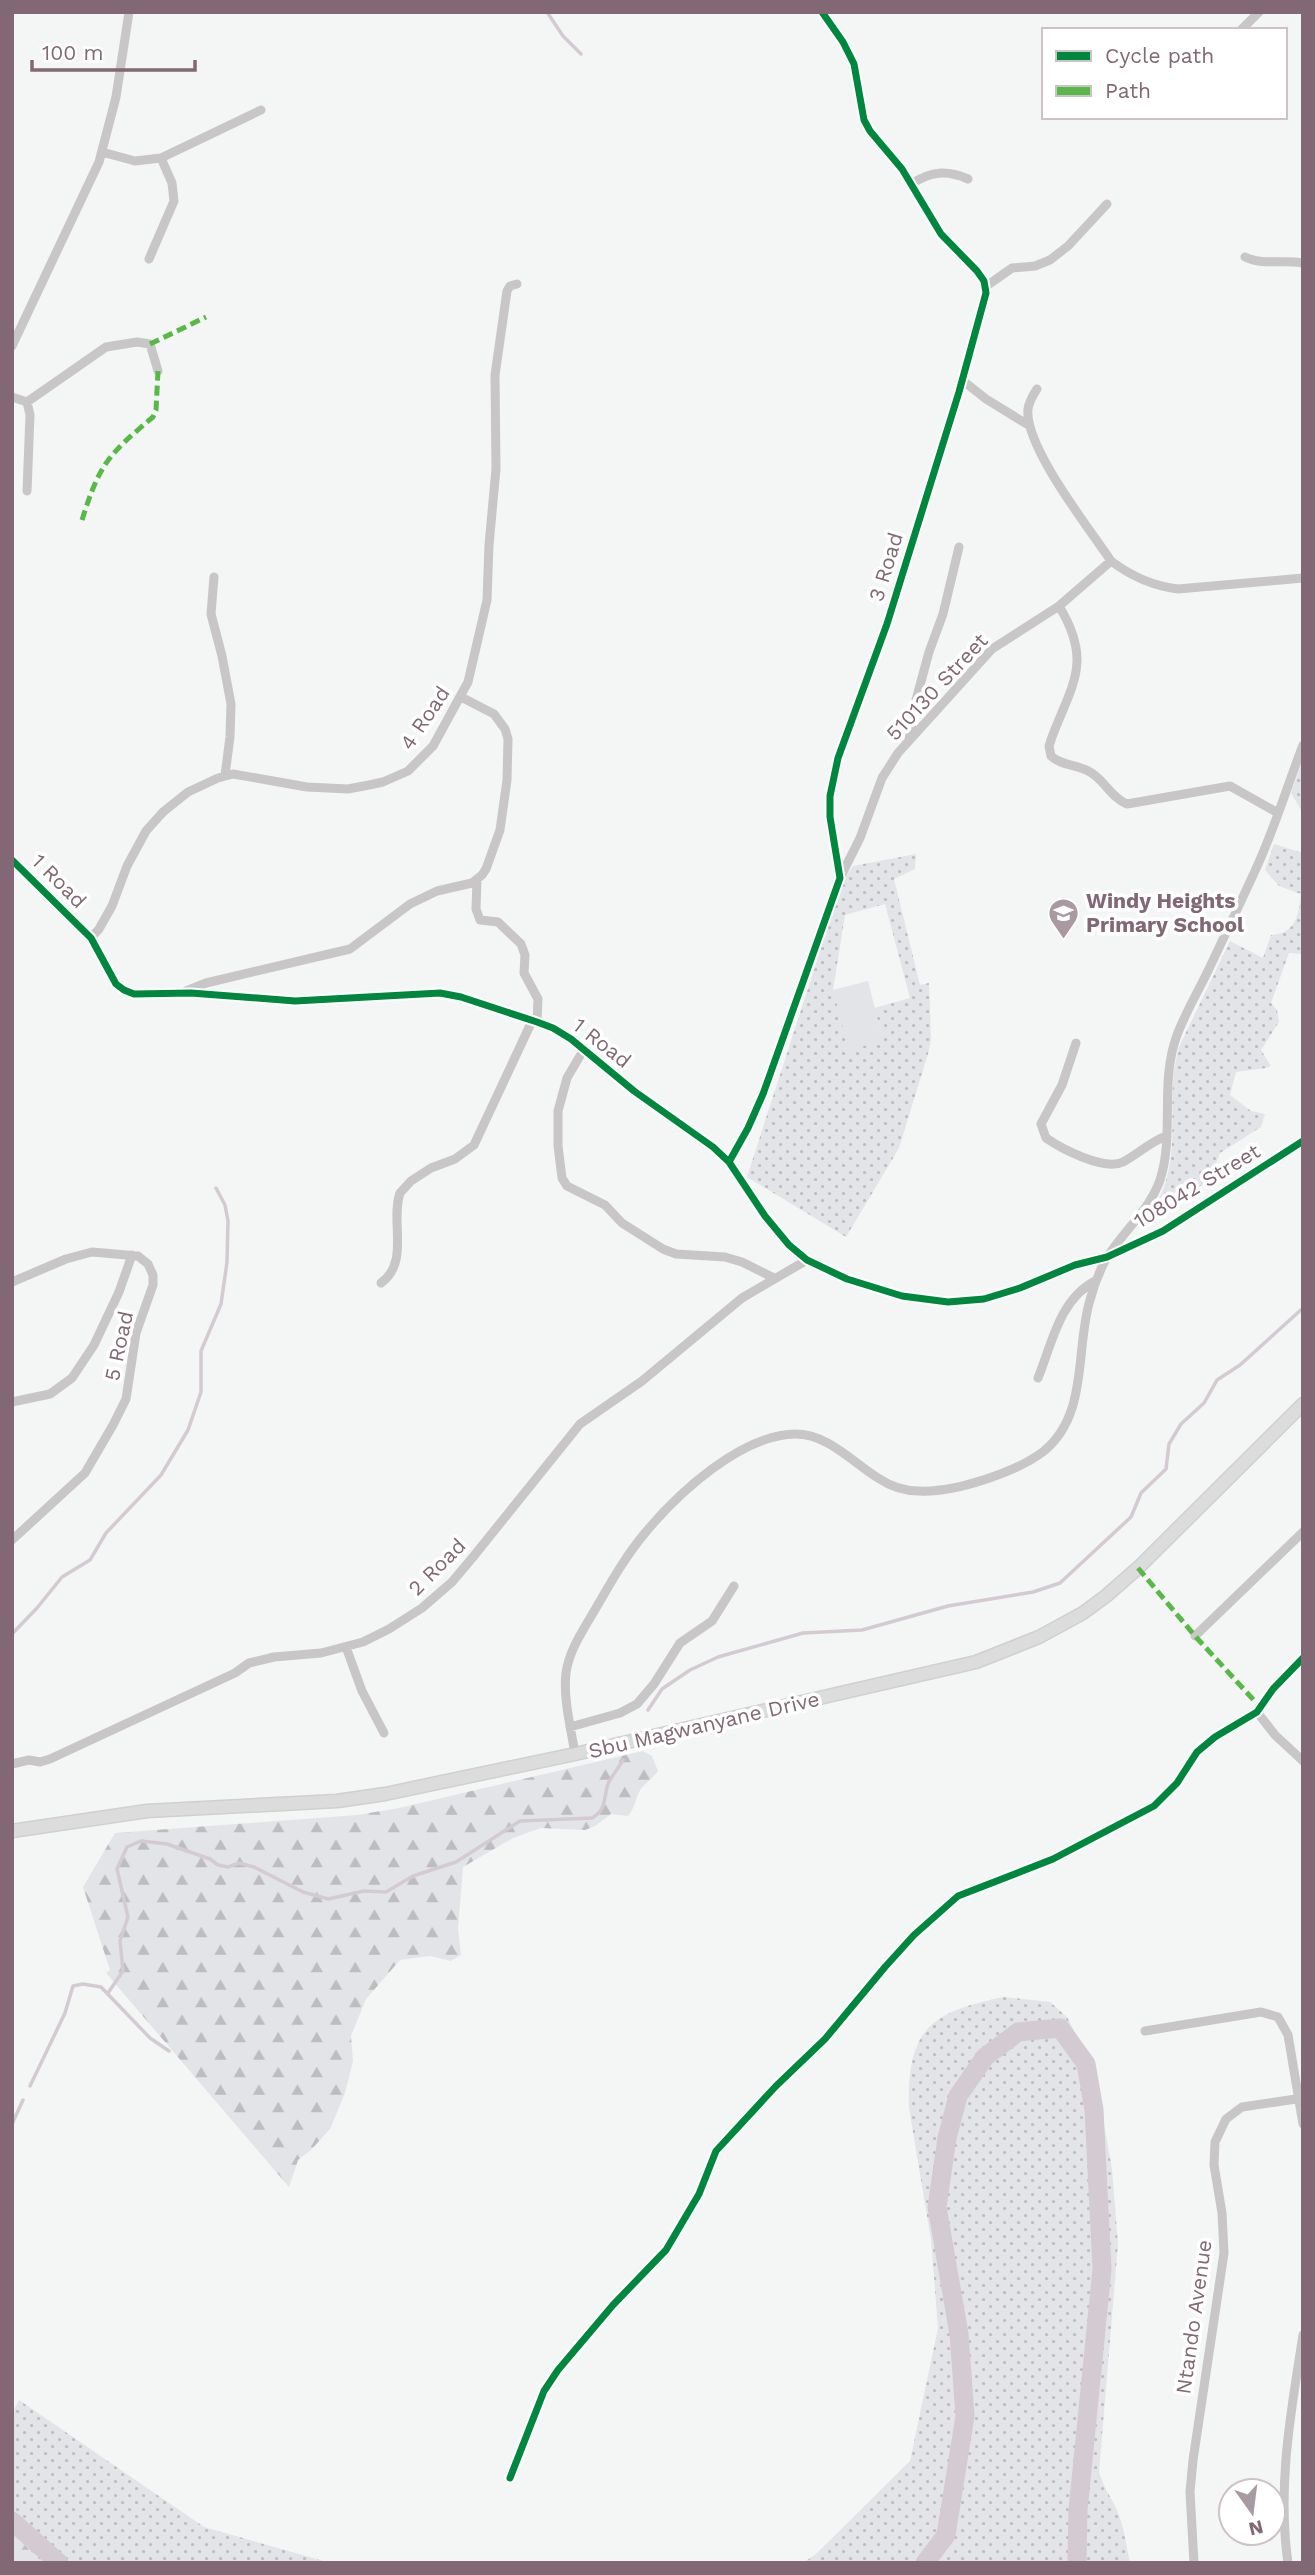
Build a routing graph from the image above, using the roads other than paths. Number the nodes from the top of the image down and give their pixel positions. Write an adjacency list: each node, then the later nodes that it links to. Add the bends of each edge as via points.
1 (129, 12): 6 (street)
2 (822, 12): 9 (street, via 854,64 864,120)
3 (1259, 12): 4 (street)
4 (1243, 28)
5 (261, 110): 7 (street)
6 (102, 152): 7 (street, via 135,161); 16 (street)
7 (161, 158): 12 (street, via 174,201)
8 (968, 179): 9 (street, via 941,173 923,176)
9 (912, 184): 15 (street, via 941,234 978,271)
10 (1107, 204): 15 (street, via 1050,260 1012,268)
11 (1245, 257): 13 (street, via 1262,263)
12 (149, 259)
13 (1303, 263)
14 (517, 284): 29 (street, 4 Road, via 508,291 495,375 496,469 487,600)
15 (985, 287): 18 (street, 3 Road, via 986,301)
16 (12, 346)
17 (158, 371): 21 (street, via 150,344 106,347)
18 (962, 380): 22 (street); 35 (street, 3 Road, via 887,624 832,778 830,817)
19 (1037, 389): 22 (street, via 1028,409)
20 (12, 397): 21 (street)
21 (27, 402): 23 (street)
22 (1030, 426): 25 (street, via 1052,474)
23 (27, 491)
24 (958, 547): 30 (street)
25 (1111, 561): 27 (street, via 1143,580 1178,589); 28 (street, 510130 Street)
26 (214, 577): 32 (street, via 211,614 231,704)
27 (1303, 578)
28 (1059, 606): 30 (street, 510130 Street, via 992,649); 33 (street, via 1072,634 1077,679 1049,746 1051,757 1092,772 1127,804 1230,786)
29 (461, 698): 32 (street, 4 Road, via 422,759 383,782 348,789); 36 (street, via 494,715 508,739 500,830 486,869)
30 (909, 740): 35 (street, 510130 Street, via 883,778)
31 (1303, 745): 33 (street)
32 (225, 775): 37 (street, 4 Road, via 188,792 154,821 131,858 104,922)
33 (1278, 813): 42 (street, via 1177,1034 1166,1088)
34 (12, 860): 37 (street, 1 Road)
35 (839, 878): 44 (street, 3 Road, via 763,1094)
36 (477, 879): 38 (street, via 410,904 350,949); 39 (street, via 480,919 498,922 524,950 524,973 538,999)
37 (91, 938): 38 (street, 1 Road, via 116,984 124,990)
38 (177, 994): 39 (street, 1 Road, via 295,1001 440,993)
39 (534, 1022): 41 (street, 1 Road, via 553,1028); 51 (street, via 474,1145 431,1168 400,1193 396,1264)
40 (1076, 1043): 42 (street, via 1062,1085 1041,1124 1046,1138 1075,1154 1115,1164)
41 (584, 1049): 44 (street, 1 Road); 48 (street, via 566,1078 558,1111 558,1146 567,1186 606,1205 622,1223 663,1249 734,1259)
42 (1166, 1136): 46 (street, via 1165,1160 1153,1196)
43 (1303, 1141): 46 (street, 108042 Street, via 1163,1231)
44 (729, 1162): 47 (street, 1 Road, via 765,1216)
45 (132, 1255): 50 (street, via 92,1252); 53 (street, via 94,1345 72,1378 41,1397); 56 (street, 5 Road, via 148,1264 153,1285 136,1333 125,1399 85,1473)
46 (1107, 1257): 47 (street, 1 Road, via 1066,1268 1004,1294 948,1302 885,1292); 49 (street)
47 (807, 1260): 48 (street, 2 Road)
48 (774, 1278): 59 (street, 2 Road, via 728,1308 635,1387 580,1424 439,1594 389,1629)
49 (1095, 1281): 52 (street, via 1068,1304); 62 (street, via 1073,1404 1052,1444 1026,1462 964,1484 917,1491 892,1485 814,1437 781,1435 740,1450 688,1490 628,1555 575,1645 566,1674)
50 (12, 1282)
51 (381, 1283)
52 (1038, 1378)
53 (12, 1402)
54 (1303, 1404): 64 (main road, Sbu Magwanyane Drive, via 1138,1568 1083,1614 1039,1637 976,1662)
55 (1303, 1532): 58 (street)
56 (12, 1540)
57 (734, 1586): 62 (street, via 712,1621 680,1643 637,1704)
58 (1195, 1636)
59 (346, 1647): 63 (street); 66 (street, 2 Road, via 249,1663 87,1743 40,1762)
60 (1303, 1658): 61 (street)
61 (1259, 1710): 65 (street, via 1275,1735); 72 (street, via 1205,1744 1154,1806 1053,1859 958,1896 914,1935 825,2039 716,2151 699,2194 666,2250 613,2305 544,2390)
62 (570, 1727): 64 (street)
63 (384, 1733)
64 (575, 1754): 67 (main road, Sbu Magwanyane Drive, via 337,1801 147,1811)
65 (1303, 1761)
66 (12, 1764)
67 (12, 1831)
68 (1145, 2031): 69 (street, via 1261,2012 1273,2014 1287,2030)
69 (1301, 2098): 70 (street); 73 (street, Ntando Avenue, via 1242,2107 1226,2119 1215,2142 1224,2253 1193,2460)
70 (1303, 2124)
71 (1303, 2335): 74 (street, via 1284,2466)
72 (510, 2477)
73 (1194, 2563)
74 (1288, 2563)

